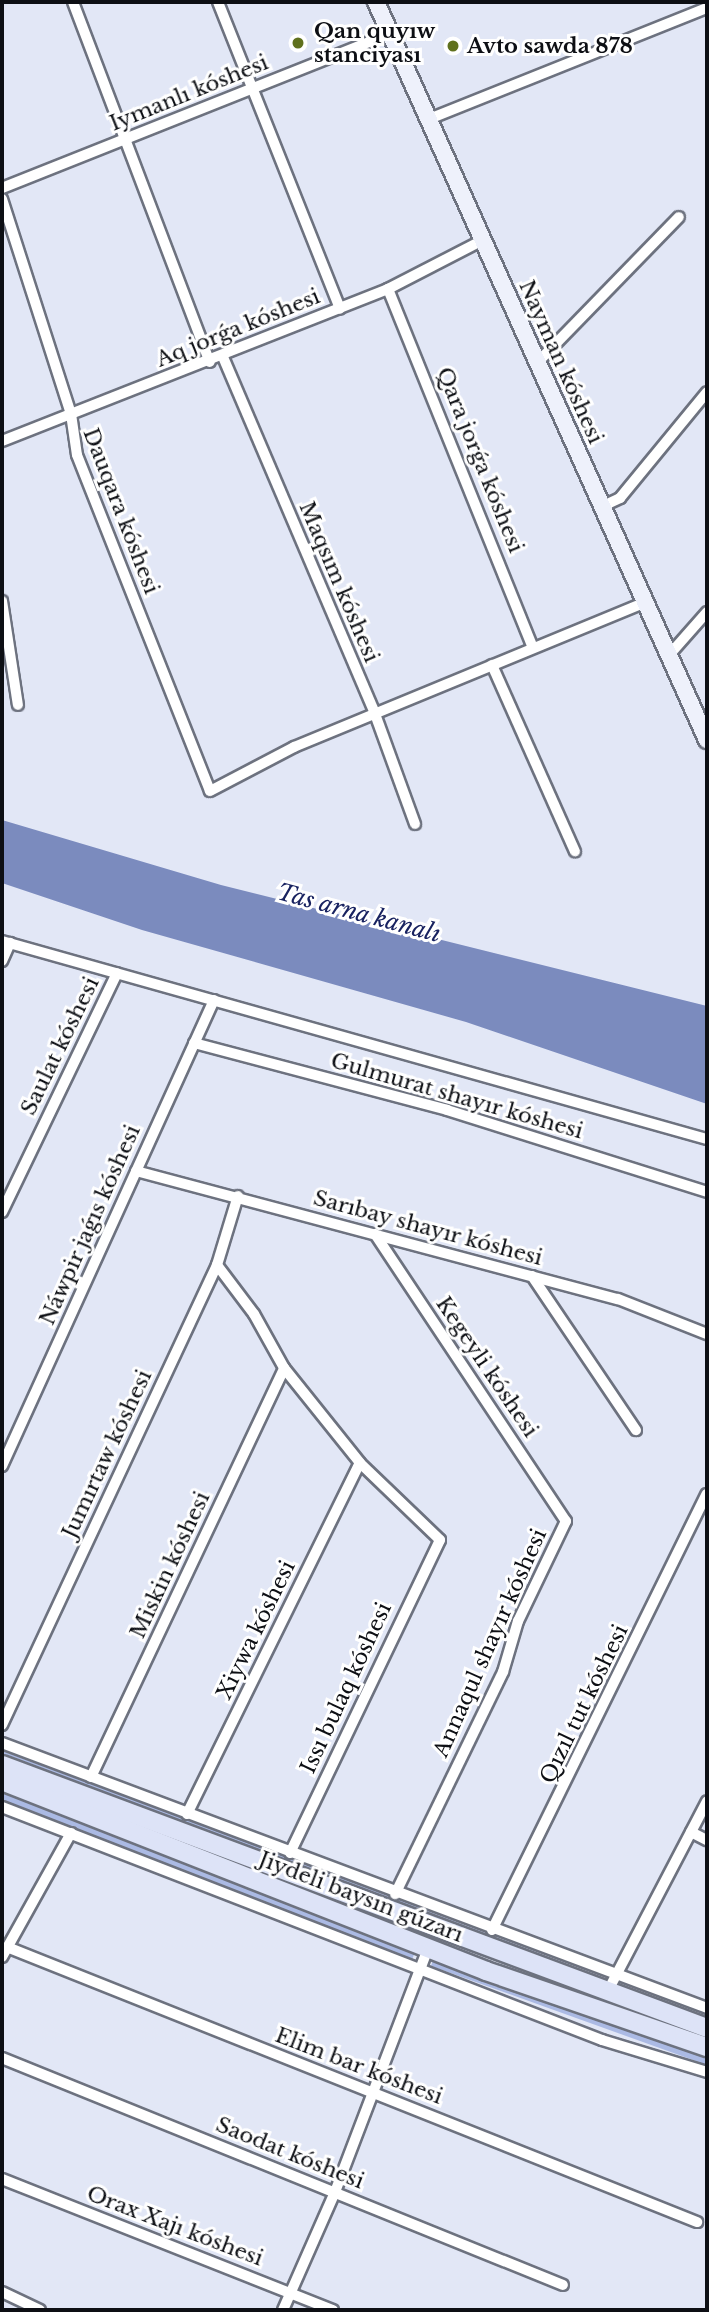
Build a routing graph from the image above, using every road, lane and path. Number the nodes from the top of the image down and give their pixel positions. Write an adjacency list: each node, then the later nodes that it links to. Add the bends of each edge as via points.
1 (73, 2): 8 (street)
2 (219, 2): 6 (street)
3 (376, 2): 5 (main road, Nayman kóshesi)
4 (707, 8): 7 (street)
5 (389, 34): 6 (street, Iymanlı kóshesi); 7 (main road, Nayman kóshesi)
6 (253, 89): 8 (street, Iymanlı kóshesi); 14 (street)
7 (429, 119): 12 (main road, Nayman kóshesi)
8 (125, 139): 9 (street, Iymanlı kóshesi); 16 (street)
9 (2, 188)
10 (2, 199): 19 (street, Dauqara kóshesi)
11 (679, 217): 17 (street)
12 (482, 240): 13 (street, Aq jorǵa kóshesi); 17 (main road, Nayman kóshesi)
13 (388, 289): 14 (street, Aq jorǵa kóshesi); 25 (street, Qara jorǵa kóshesi)
14 (340, 309): 15 (street, Aq jorǵa kóshesi)
15 (223, 357): 16 (street, Aq jorǵa kóshesi); 29 (street, Maqsım kóshesi)
16 (211, 362): 19 (street, Aq jorǵa kóshesi)
17 (538, 362): 21 (main road, Nayman kóshesi)
18 (707, 392): 21 (street, via 620,498)
19 (71, 414): 20 (street, Aq jorǵa kóshesi); 29 (street, Dauqara kóshesi, via 77,455 210,792 294,747)
20 (2, 441)
21 (603, 506): 23 (main road, Nayman kóshesi)
22 (2, 601): 28 (street)
23 (646, 602): 25 (street); 26 (main road, Nayman kóshesi)
24 (707, 612): 26 (street)
25 (533, 648): 27 (street)
26 (670, 654): 30 (main road, Nayman kóshesi)
27 (492, 665): 29 (street); 33 (street)
28 (18, 705)
29 (375, 714): 32 (street, Maqsım kóshesi)
30 (704, 723): 31 (main road, Nayman kóshesi)
31 (707, 740)
32 (415, 824)
33 (575, 851)
34 (6, 942): 35 (street); 36 (street)
35 (2, 961)
36 (117, 972): 37 (street); 43 (street, Saulat kóshesi)
37 (214, 1000): 38 (street, Náwpir jaǵıs kóshesi); 39 (street)
38 (194, 1043): 40 (street, Náwpir jaǵıs kóshesi); 41 (street, Gulmurat shayır kóshesi, via 447,1110)
39 (707, 1139)
40 (136, 1171): 42 (street, Sarıbay shayır kóshesi); 51 (street, Náwpir jaǵıs kóshesi)
41 (707, 1192)
42 (238, 1196): 44 (street, Sarıbay shayır kóshesi); 45 (street, Jumırtaw kóshesi)
43 (2, 1212)
44 (375, 1234): 46 (street, Sarıbay shayır kóshesi); 53 (street, Kegeyli kóshesi)
45 (217, 1265): 48 (street, via 254,1314); 54 (street, Jumırtaw kóshesi)
46 (532, 1276): 47 (street, Sarıbay shayır kóshesi, via 618,1299); 49 (street)
47 (707, 1334)
48 (284, 1368): 50 (street); 57 (street, Miskin kóshesi)
49 (636, 1430)
50 (360, 1463): 61 (street, Xiywa kóshesi); 65 (street, Issı bulaq kóshesi, via 440,1540)
51 (2, 1466)
52 (707, 1494): 67 (street, Qızıl tut kóshesi)
53 (566, 1521): 66 (street, Annaqul shayır kóshesi, via 519,1621 503,1672)
54 (2, 1725)
55 (2, 1743): 57 (street)
56 (2, 1765): 72 (main road, Jiydeli baysın gúzarı)
57 (91, 1777): 61 (street)
58 (2, 1781): 68 (main road, Jiydeli baysın gúzarı)
59 (707, 1801): 62 (street)
60 (2, 1807): 63 (street)
61 (187, 1814): 65 (street)
62 (691, 1832): 64 (street); 71 (street)
63 (71, 1833): 69 (street); 70 (street)
64 (707, 1840)
65 (290, 1853): 66 (street)
66 (395, 1895): 67 (street)
67 (492, 1930): 71 (street)
68 (428, 1949): 70 (street); 75 (main road, Jiydeli baysın gúzarı)
69 (4, 1952): 78 (street, Elim bar kóshesi)
70 (419, 1970): 77 (street, via 602,2040); 78 (street)
71 (615, 1976): 72 (street); 73 (street)
72 (607, 1995): 74 (main road, Jiydeli baysın gúzarı)
73 (707, 2008)
74 (707, 2028)
75 (707, 2047)
76 (2, 2058): 80 (street, Saodat kóshesi)
77 (707, 2072)
78 (374, 2092): 80 (street); 81 (street, Elim bar kóshesi)
79 (2, 2179): 84 (street, Orax Xajı kóshesi)
80 (335, 2192): 82 (street, Saodat kóshesi); 84 (street)
81 (697, 2222)
82 (563, 2285)
83 (2, 2292): 85 (street)
84 (290, 2292): 86 (street); 87 (street, Orax Xajı kóshesi)
85 (40, 2310)
86 (283, 2310)
87 (333, 2310)

